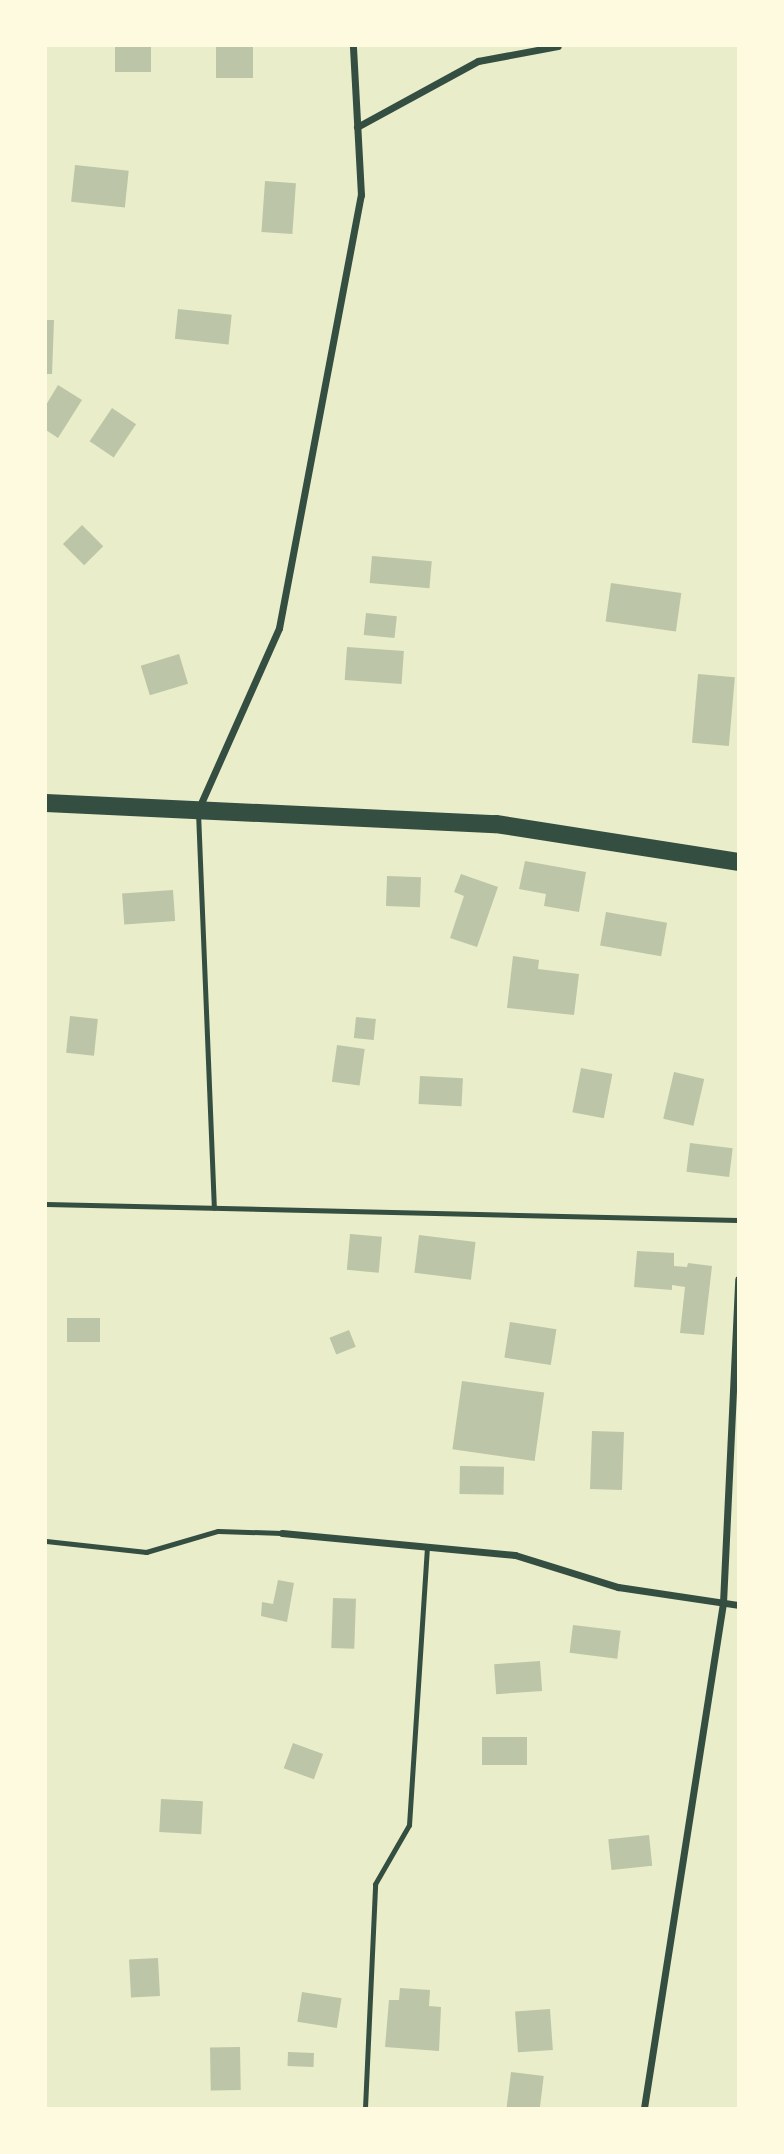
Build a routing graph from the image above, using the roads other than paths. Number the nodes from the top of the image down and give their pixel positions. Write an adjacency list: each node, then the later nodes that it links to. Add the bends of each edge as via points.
1 (353, 46): 3 (street)
2 (558, 46): 3 (street, via 478,61)
3 (357, 127): 5 (street, via 361,195 279,628)
4 (46, 803): 5 (main road)
5 (198, 811): 6 (main road, via 496,824); 8 (lane)
6 (738, 862)
7 (46, 1204): 8 (lane)
8 (214, 1208): 9 (lane)
9 (738, 1220)
10 (738, 1279): 14 (street)
11 (282, 1533): 12 (lane, via 218,1531 146,1552); 13 (street)
12 (46, 1541)
13 (427, 1547): 14 (street, via 515,1555 618,1587); 16 (lane, via 409,1825 375,1884)
14 (723, 1603): 15 (street); 17 (street)
15 (738, 1605)
16 (365, 2109)
17 (644, 2109)

